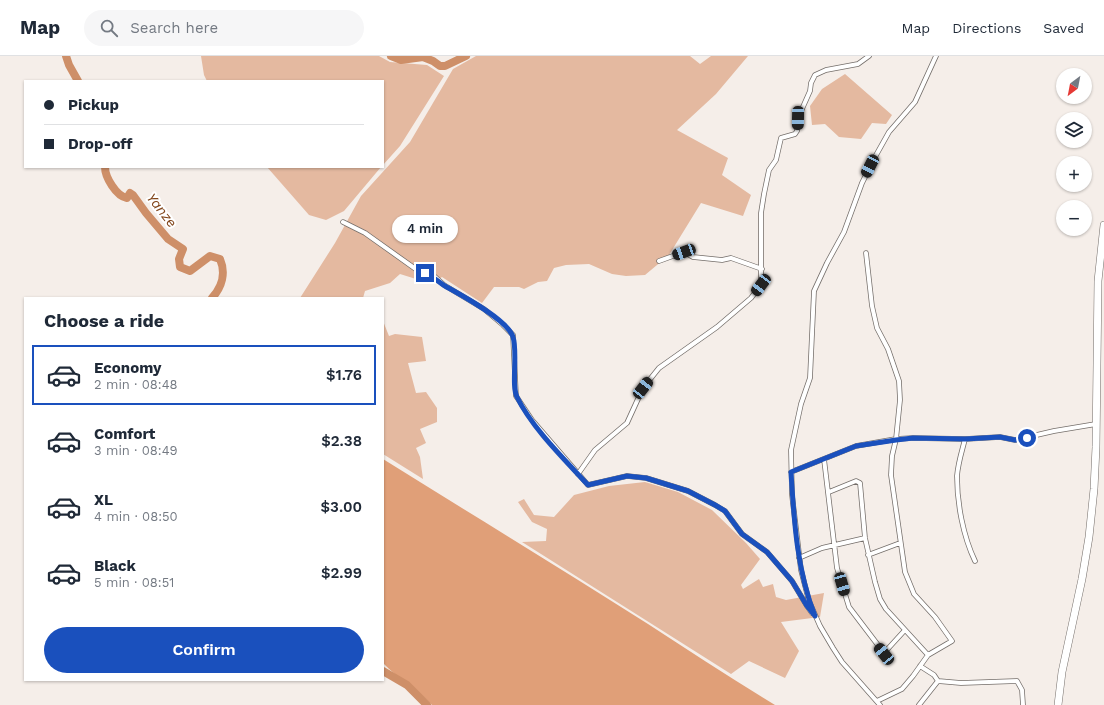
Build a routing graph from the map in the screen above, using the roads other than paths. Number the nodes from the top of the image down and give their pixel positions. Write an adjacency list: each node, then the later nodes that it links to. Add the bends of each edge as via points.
1 (869, 56): 7 (street, via 858,64 826,70 815,75 798,118 797,131 779,141 776,160 769,170 761,213)
2 (936, 56): 12 (street, via 915,102 889,132 875,156 844,232 814,291 810,378 793,441)
3 (343, 222): 13 (street, via 365,233 417,270 434,276 498,319 513,335 516,396 532,420)
4 (1104, 225): 8 (highway, via 1098,281)
5 (866, 254): 10 (street, via 877,328 888,349 899,381)
6 (659, 261): 7 (street, via 684,252 693,257 722,260 731,258)
7 (762, 269): 13 (street, via 761,285 751,298 717,327 659,368 643,388 627,423 595,450)
8 (1096, 424): 9 (street, via 1015,440 1000,437); 29 (highway, via 1089,537 1062,672)
9 (965, 439): 10 (street); 20 (street, via 959,464 958,492 967,545)
10 (896, 440): 11 (street, via 856,446); 16 (street, via 891,475)
11 (824, 459): 12 (street); 14 (street)
12 (791, 472): 19 (street)
13 (578, 474): 21 (street, via 588,485 627,476 646,478 688,491 715,505 725,511 742,534 767,552 792,581)
14 (829, 492): 15 (street, via 856,481 860,483); 17 (street)
15 (865, 538): 17 (street); 18 (street)
16 (900, 543): 18 (street); 23 (street, via 905,572 911,588 952,641)
17 (834, 544): 19 (street); 22 (street, via 837,568 849,607 884,654)
18 (868, 555): 22 (street, via 880,599)
19 (799, 558): 21 (street)
20 (975, 561)
21 (815, 616): 26 (street, via 842,662)
22 (905, 630): 23 (street)
23 (928, 655): 24 (street)
24 (920, 666): 25 (street, via 934,675); 26 (street, via 902,689)
25 (938, 681): 27 (street); 28 (street, via 1017,681 1022,690)
26 (878, 703)
27 (919, 705)
28 (1023, 705)
29 (1058, 705)

